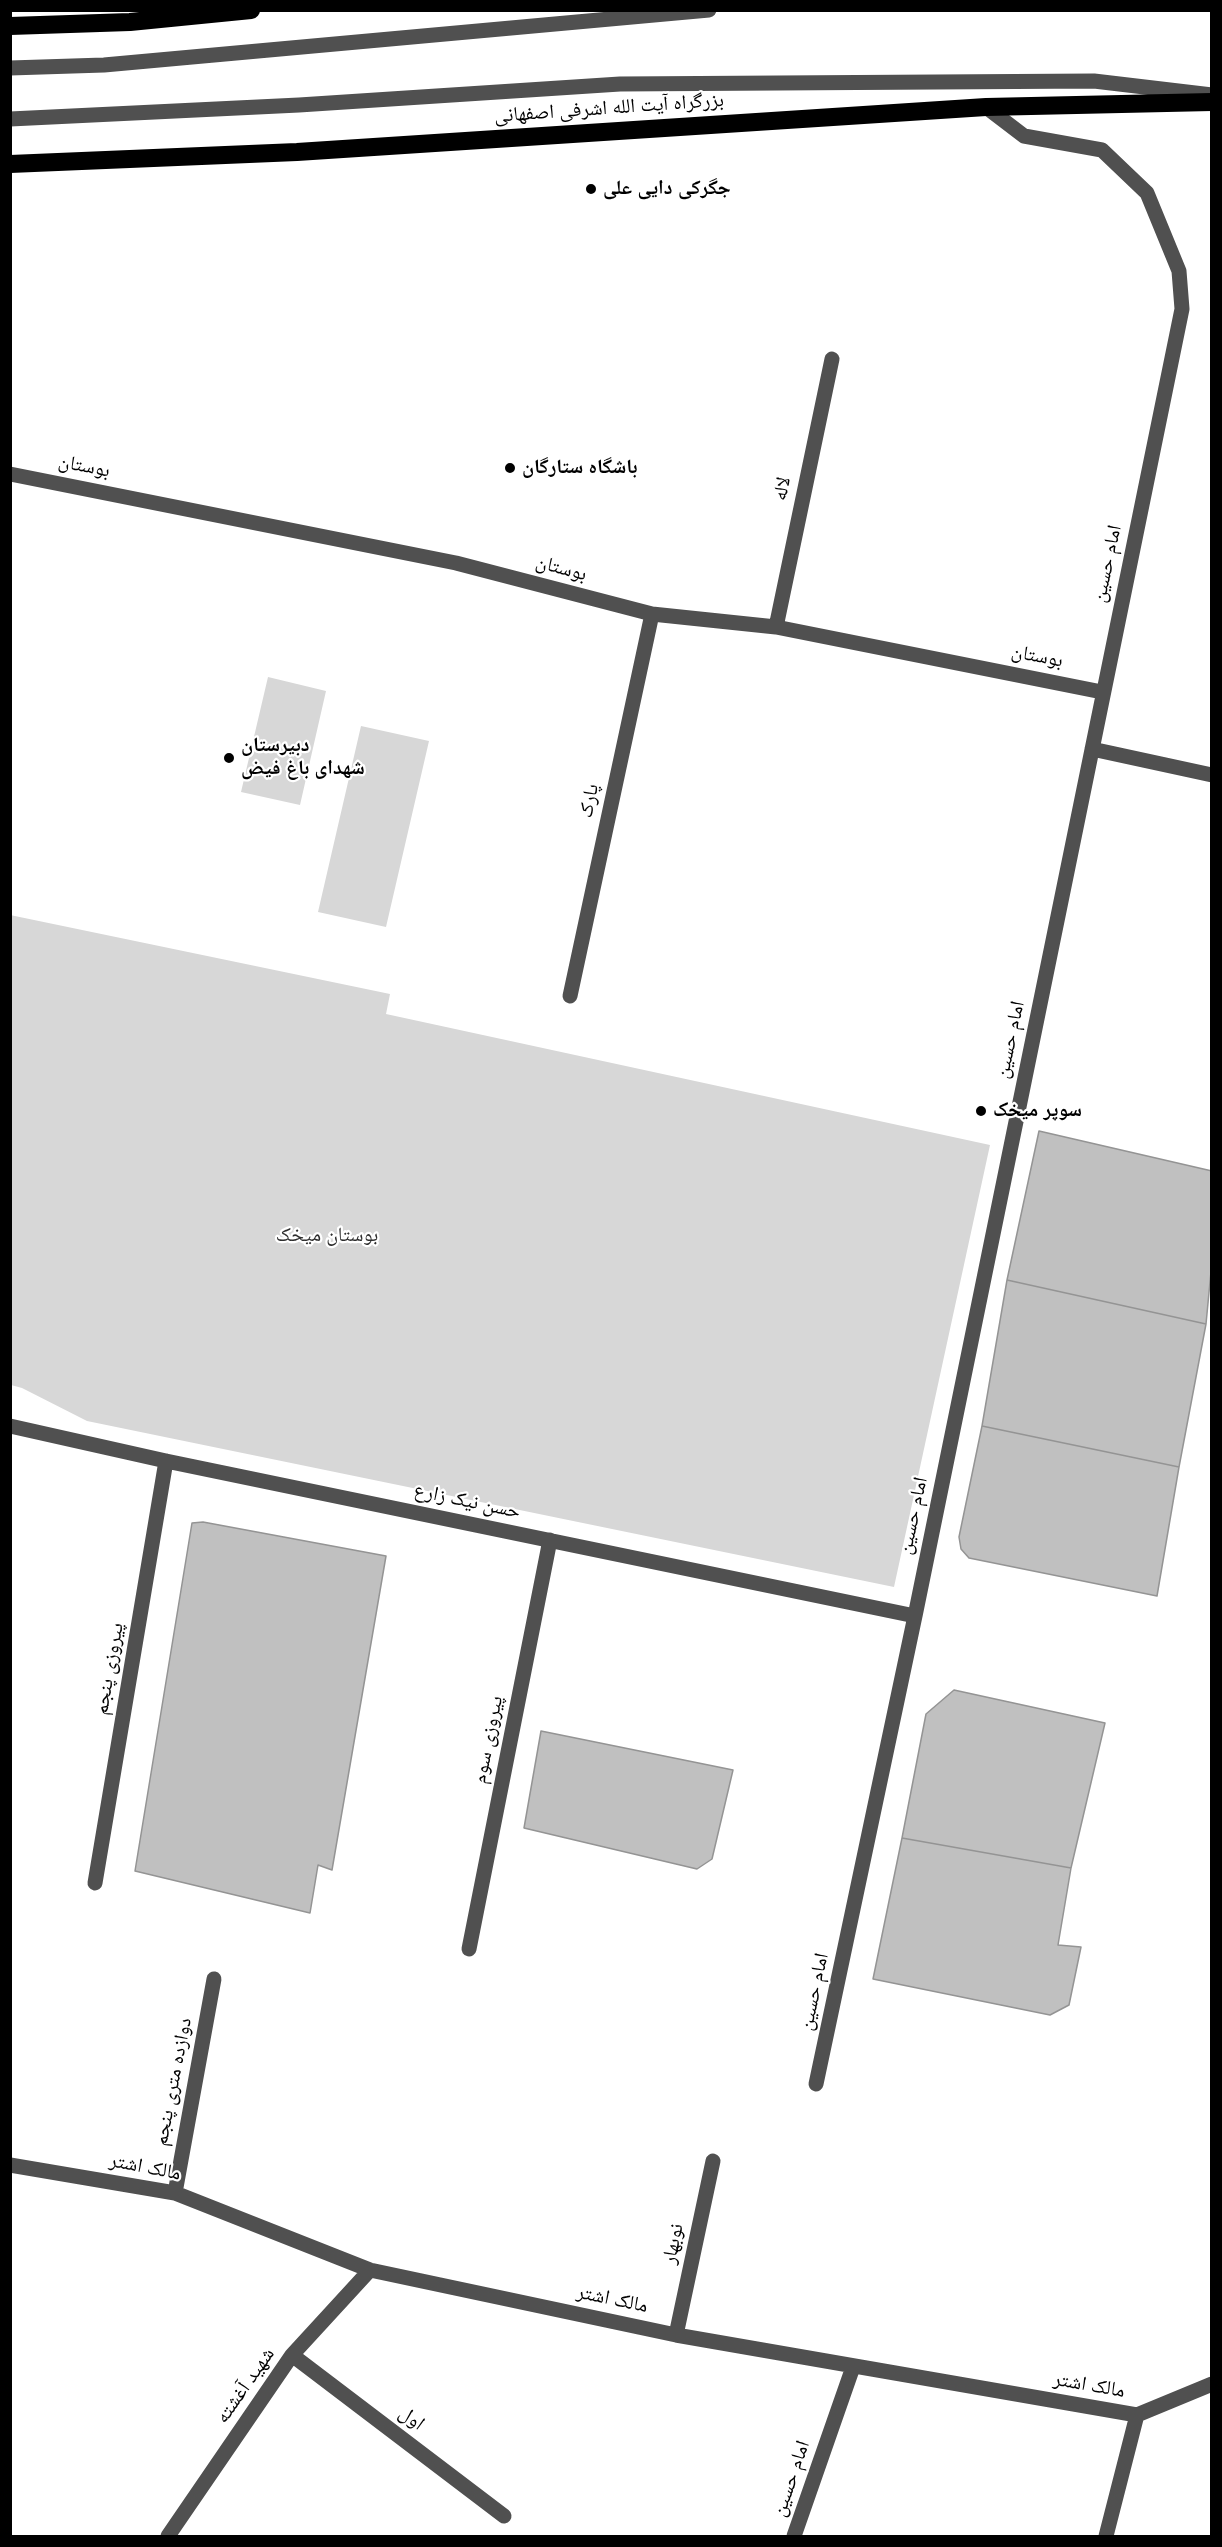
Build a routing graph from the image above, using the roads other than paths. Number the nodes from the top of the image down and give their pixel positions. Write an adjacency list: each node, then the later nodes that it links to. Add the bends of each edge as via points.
1 (251, 10): 3 (highway)
2 (709, 10): 5 (street, via 104,64)
3 (137, 16): 4 (highway)
4 (10, 26)
5 (10, 68)
6 (1212, 95): 9 (street, via 1094,81 620,84)
7 (1212, 102): 8 (highway, بزرگراه آیت الله اشرفی اصفهانی)
8 (986, 107): 10 (highway, بزرگراه آیت الله اشرفی اصفهانی, via 297,152); 15 (street, امام حسین, via 1024,136 1102,150 1147,193 1179,271 1182,309)
9 (10, 119)
10 (10, 164)
11 (832, 359): 14 (street, لاله)
12 (10, 474): 13 (street, بوستان, via 456,563)
13 (652, 614): 14 (street, بوستان); 18 (street, پارک)
14 (776, 627): 15 (street, بوستان)
15 (1102, 692): 16 (street, امام حسین)
16 (1092, 748): 17 (street); 22 (street, امام حسین)
17 (1212, 775)
18 (570, 996)
19 (10, 1426): 20 (street, حسن نیک زارع)
20 (166, 1461): 21 (street, حسن نیک زارع); 23 (street, پیروزی پنجم)
21 (550, 1540): 22 (street, حسن نیک زارع); 24 (street, پیروزی سوم)
22 (915, 1616): 26 (street, امام حسین)
23 (95, 1883)
24 (469, 1949)
25 (214, 1979): 29 (street, دوازده متری پنجم)
26 (816, 2084)
27 (712, 2161): 31 (street, نوبهار)
28 (10, 2166): 29 (street, مالک اشتر)
29 (175, 2193): 30 (street, مالک اشتر)
30 (370, 2270): 31 (street, مالک اشتر); 32 (street, شهید آغشته)
31 (676, 2335): 33 (street, مالک اشتر)
32 (292, 2355): 36 (street, اول); 37 (street, شهید آغشته)
33 (854, 2367): 35 (street, مالک اشتر); 38 (street, امام حسین)
34 (1212, 2384): 35 (street, مالک اشتر)
35 (1137, 2415): 39 (street)
36 (504, 2516)
37 (168, 2536)
38 (794, 2536)
39 (1106, 2536)

